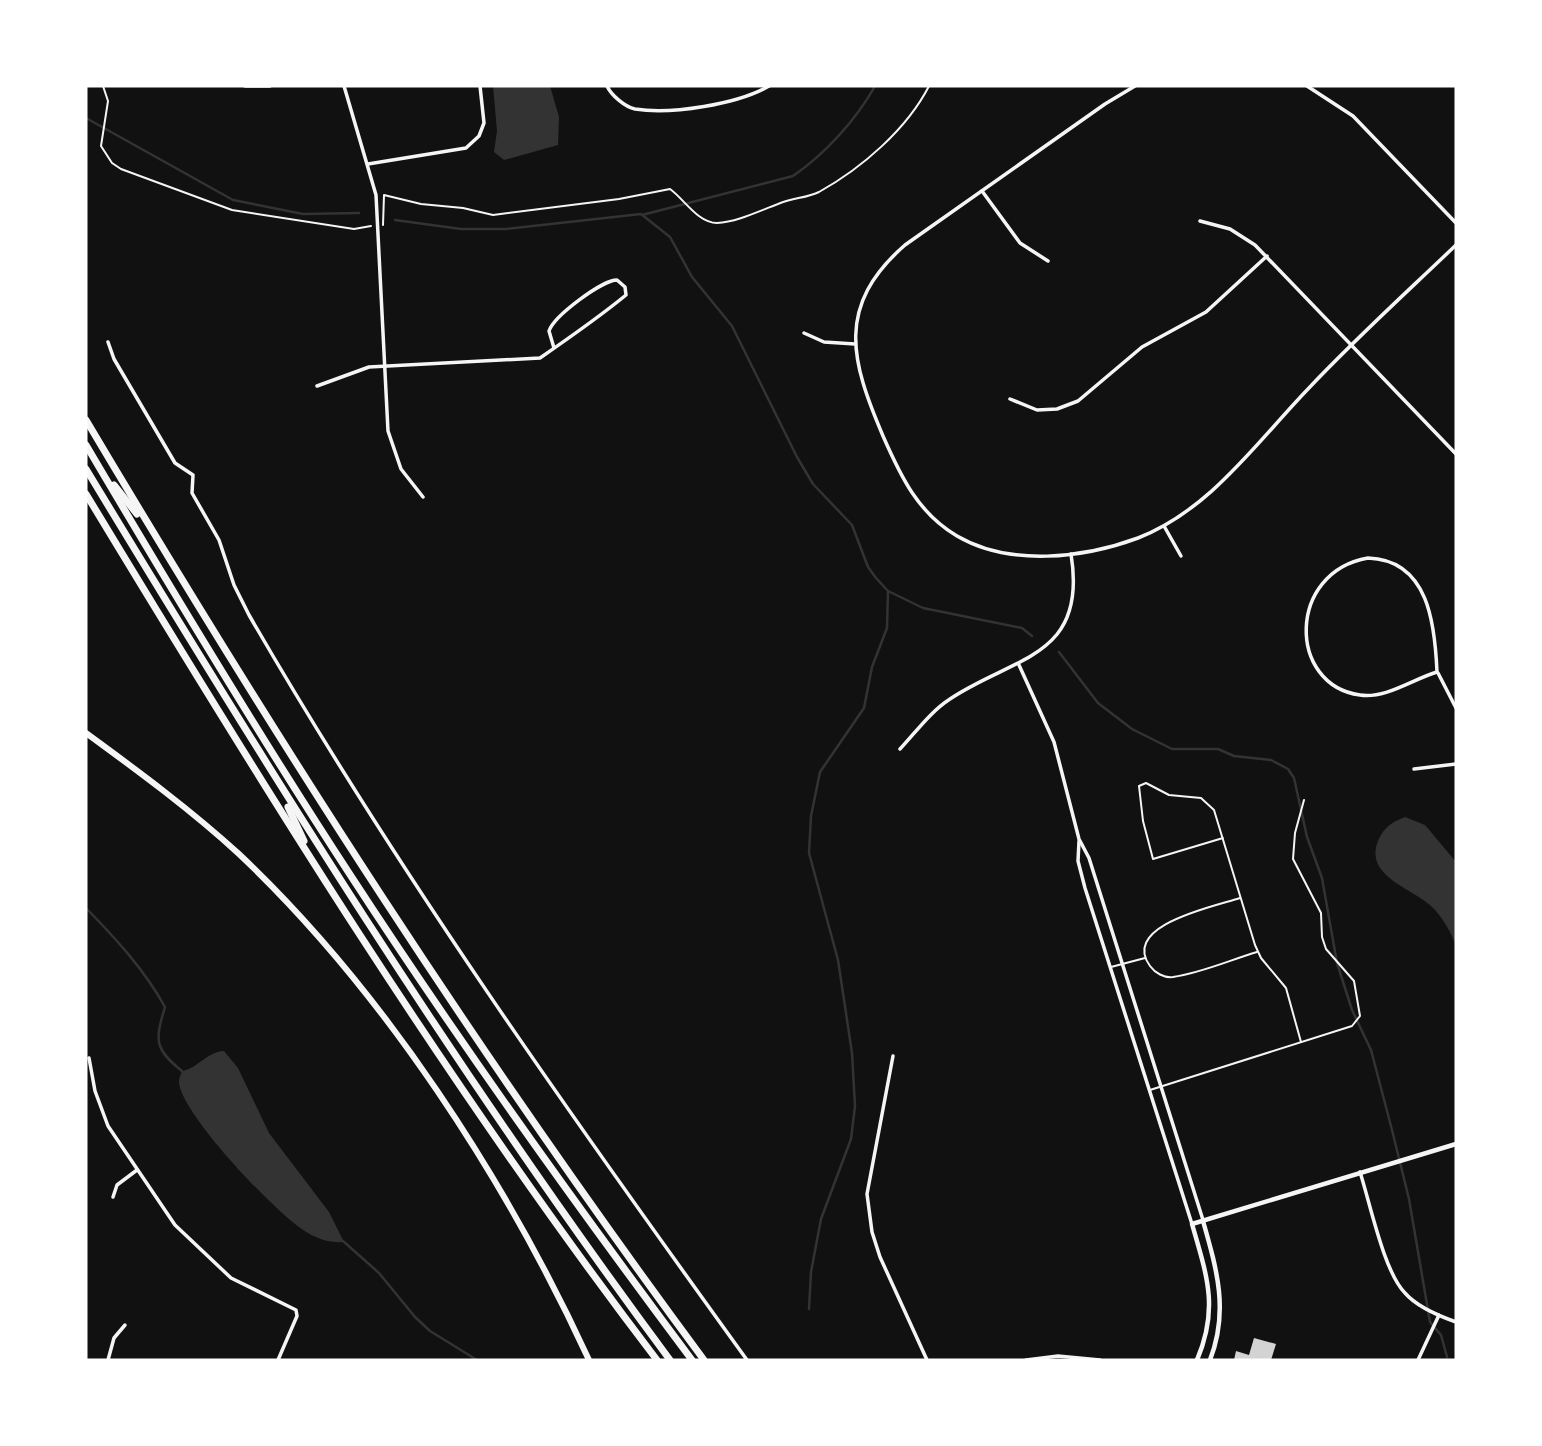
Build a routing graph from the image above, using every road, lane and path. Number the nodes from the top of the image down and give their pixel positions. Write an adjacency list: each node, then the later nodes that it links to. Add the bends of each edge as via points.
1 (103, 86): 15 (path, via 108,101 101,138 104,155 121,169 232,210 354,229)
2 (245, 86): 3 (street)
3 (270, 86)
4 (344, 86): 11 (street)
5 (480, 86): 11 (street, via 484,122 479,136 466,148)
6 (607, 86): 7 (street, via 633,109 674,110 754,94)
7 (769, 86)
8 (929, 86): 15 (path, via 905,123 817,193 715,223 670,190 659,189 620,200 493,215 384,195 385,224)
9 (1135, 86): 12 (street)
10 (1307, 86): 14 (street, via 1353,116)
11 (368, 164): 15 (street)
12 (982, 191): 18 (street, via 1020,243); 21 (street, via 884,264 861,305)
13 (1200, 221): 17 (street, via 1230,229)
14 (1456, 223)
15 (377, 225): 24 (street)
16 (1456, 245): 22 (street)
17 (1267, 257): 22 (street); 26 (street, via 1206,312 1142,347 1078,401 1037,410)
18 (1048, 261)
19 (804, 333): 21 (street, via 824,342)
20 (108, 342): 76 (street, via 176,463 192,475 192,493 219,541 248,615 371,812 539,1065)
21 (855, 344): 36 (street, via 859,377 885,441 909,491 932,518 979,545 1031,555)
22 (1352, 345): 29 (street); 34 (street, via 1215,488)
23 (554, 348): 23 (street, via 626,295 622,282 605,282 557,318 549,331); 24 (street, via 540,358 523,360)
24 (385, 365): 25 (street); 33 (street, via 393,452)
25 (317, 386)
26 (1010, 399)
27 (86, 420): 35 (highway)
28 (86, 445): 30 (highway)
29 (1456, 454)
30 (94, 459): 35 (highway); 74 (highway, via 356,884 541,1153)
31 (86, 469): 45 (highway)
32 (86, 494): 49 (highway)
33 (423, 497)
34 (1164, 526): 36 (street, via 1117,544); 37 (street)
35 (157, 540): 75 (highway, via 284,748 438,985 555,1157)
36 (1071, 554): 38 (street, via 1074,585 1064,621 1048,644)
37 (1181, 556)
38 (1018, 665): 42 (street, via 950,699); 48 (street, via 1060,758)
39 (1437, 672): 39 (street, via 1428,600 1395,564 1377,558 1357,560 1336,570 1316,590 1305,621 1307,637 1320,669 1333,684 1369,696); 40 (street)
40 (1456, 708)
41 (86, 733): 71 (main road, via 238,854 345,971 409,1054 478,1157)
42 (900, 749)
43 (1456, 764): 44 (street)
44 (1414, 769)
45 (276, 781): 49 (highway); 73 (highway, via 457,1058)
46 (1304, 800): 55 (lane, via 1293,859 1321,913 1326,949 1354,981 1360,1016 1352,1026)
47 (1223, 838): 47 (lane, via 1214,810 1201,798 1169,795 1146,783 1139,786 1153,859); 50 (lane)
48 (1079, 839): 53 (street); 54 (street, via 1078,861)
49 (316, 867): 72 (highway, via 496,1138)
50 (1241, 898): 51 (lane); 52 (lane, via 1160,925 1146,942)
51 (1258, 952): 52 (lane, via 1171,977 1152,970); 55 (lane, via 1286,988)
52 (1145, 958): 53 (lane)
53 (1121, 964): 54 (lane); 58 (street)
54 (1110, 967): 59 (street)
55 (1301, 1042): 58 (lane)
56 (893, 1056): 77 (street, via 867,1194 880,1257)
57 (89, 1058): 61 (street, via 102,1114)
58 (1160, 1086): 59 (lane); 64 (street)
59 (1149, 1090): 65 (street)
60 (1456, 1144): 62 (street)
61 (137, 1170): 63 (street, via 117,1185); 70 (street, via 175,1225 209,1260 240,1283 296,1310)
62 (1360, 1172): 64 (street); 66 (street, via 1395,1279 1406,1295)
63 (113, 1197)
64 (1203, 1221): 65 (street); 81 (street, via 1222,1300 1220,1328)
65 (1192, 1224): 80 (street, via 1210,1298 1208,1330)
66 (1438, 1315): 67 (street); 82 (street)
67 (1456, 1322)
68 (125, 1325): 69 (street, via 114,1338)
69 (108, 1360)
70 (278, 1360)
71 (589, 1360)
72 (657, 1360)
73 (670, 1360)
74 (692, 1360)
75 (704, 1360)
76 (747, 1360)
77 (927, 1360)
78 (1026, 1360): 79 (street, via 1058,1356)
79 (1100, 1360)
80 (1197, 1360)
81 (1210, 1360)
82 (1418, 1360)

